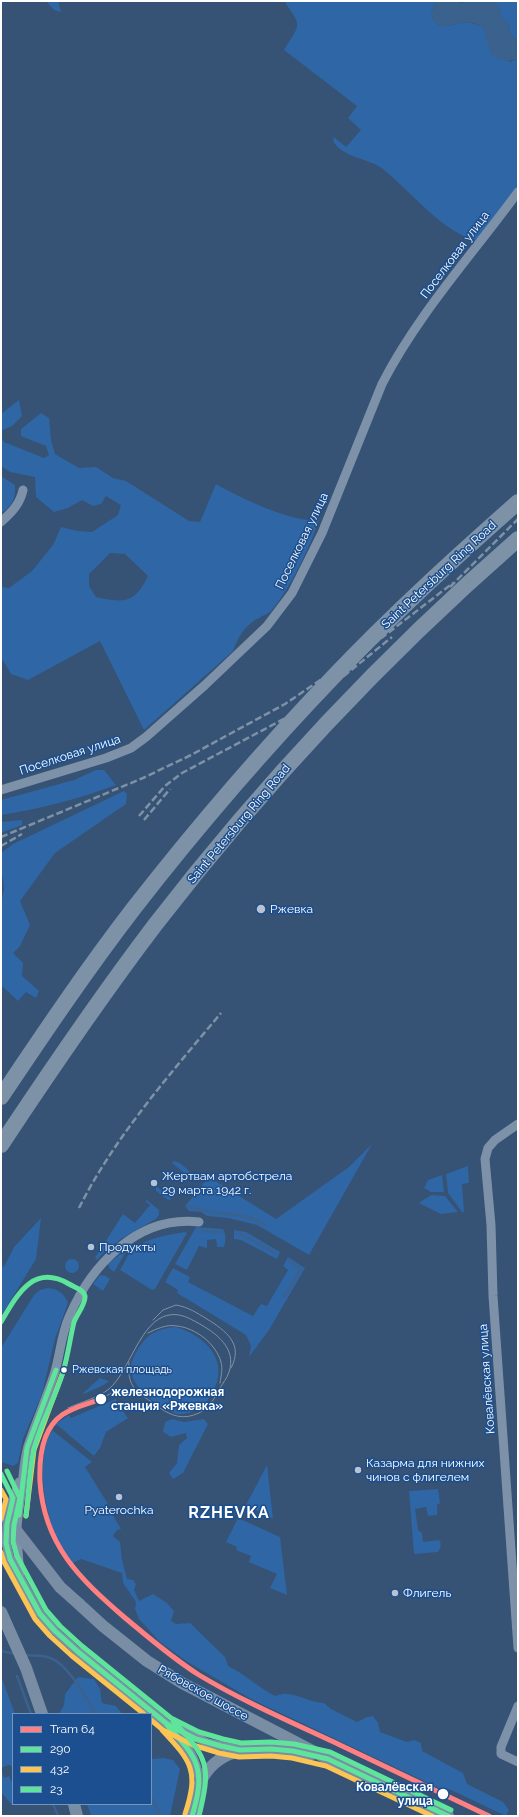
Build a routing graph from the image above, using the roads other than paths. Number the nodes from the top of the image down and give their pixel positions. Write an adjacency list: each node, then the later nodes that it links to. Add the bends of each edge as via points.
1 (518, 192): 6 (street, Поселковая улица, via 442,290 391,366 322,533 292,593 267,626 205,686 131,748)
2 (23, 490): 4 (street, via 21,500 11,514)
3 (518, 502): 7 (highway, Saint Petersburg Ring Road, bridge, via 337,672 231,790 185,844 84,975)
4 (1, 522)
5 (518, 539): 9 (highway, Saint Petersburg Ring Road, via 417,631 358,691 205,862 107,990)
6 (1, 790)
7 (1, 1097)
8 (518, 1124): 13 (street, Ковалёвская улица, via 495,1140 488,1148 485,1160)
9 (1, 1146)
10 (200, 1222): 16 (street, via 167,1224 130,1239 114,1250 78,1297 68,1318 56,1370 27,1448 17,1526 20,1576 40,1614 55,1631)
11 (1, 1511): 18 (main road, Рябовское шоссе, bridge, via 60,1587 102,1626 147,1661 182,1683)
12 (1, 1612): 15 (main road, via 26,1668)
13 (518, 1648)
14 (518, 1706): 19 (street, via 501,1747 501,1754)
15 (42, 1713)
16 (167, 1724): 17 (street, via 208,1743); 20 (street, via 190,1749 195,1759)
17 (240, 1750): 18 (main road, via 293,1751); 20 (main road, via 216,1762)
18 (328, 1759): 24 (main road, Рябовское шоссе)
19 (518, 1762)
20 (200, 1784): 23 (main road)
21 (74, 1805): 22 (main road)
22 (77, 1816)
23 (192, 1816)
24 (448, 1816)

